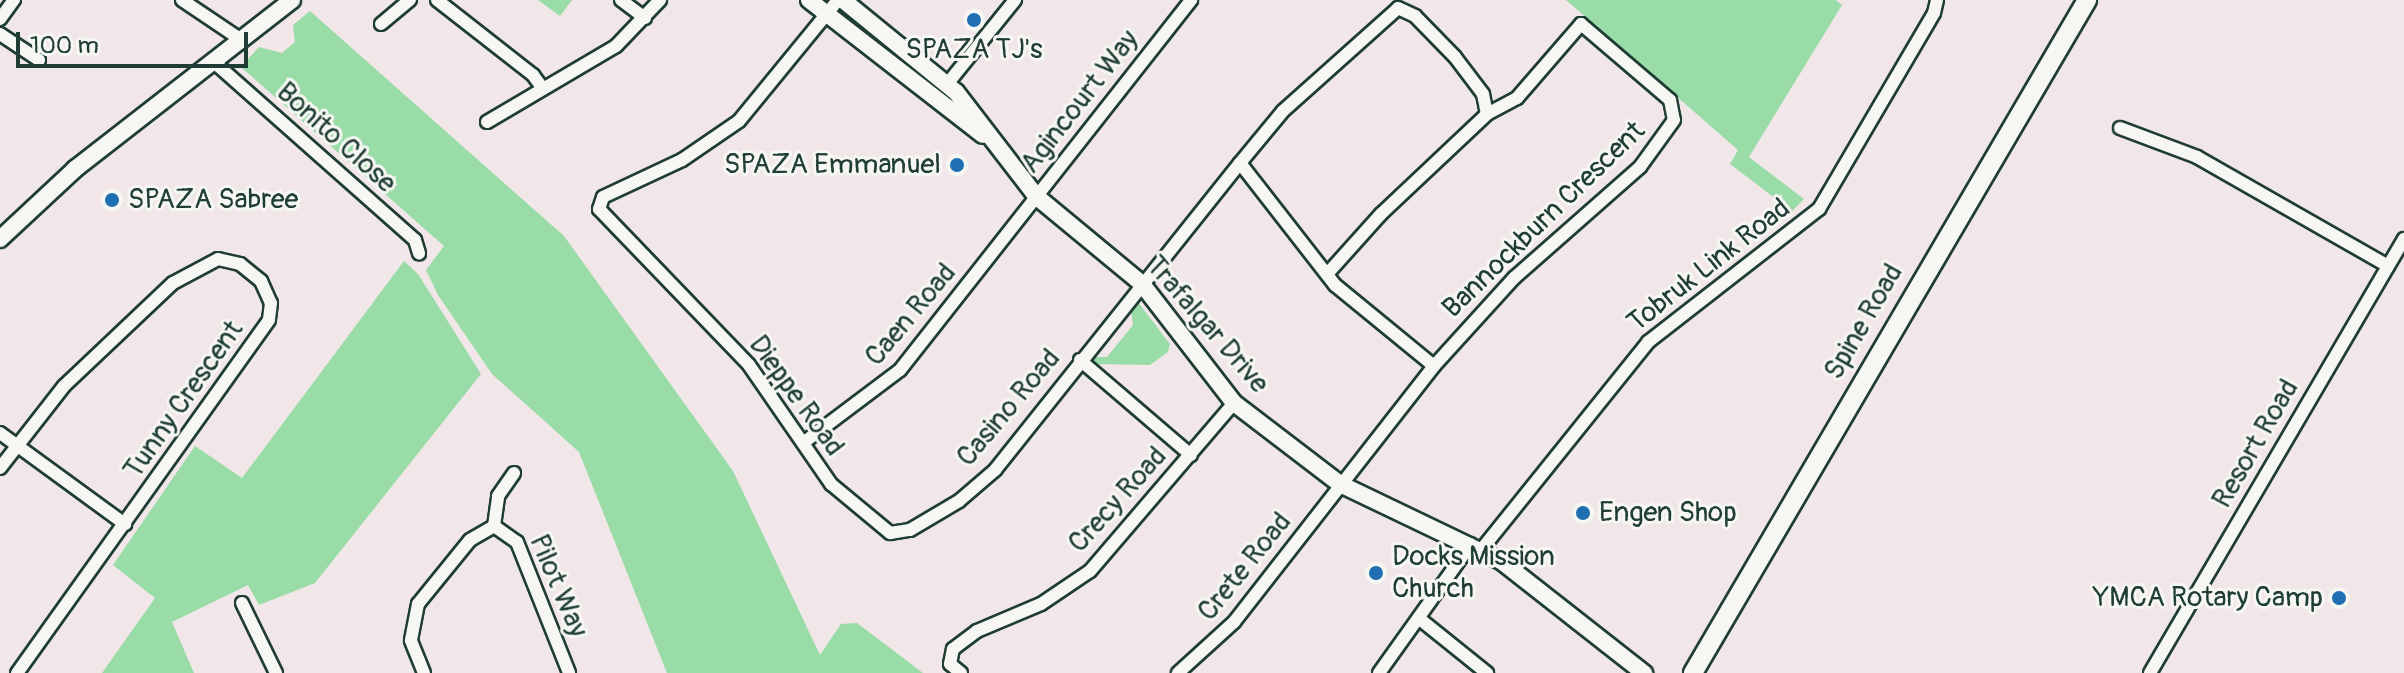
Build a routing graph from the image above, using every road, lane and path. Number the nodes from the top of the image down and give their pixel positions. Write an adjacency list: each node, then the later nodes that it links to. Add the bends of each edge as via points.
1 (14, 0): 16 (street)
2 (182, 0): 19 (street)
3 (292, 0): 19 (street)
4 (410, 0): 17 (street)
5 (437, 0): 23 (street, via 533,75)
6 (621, 0): 15 (street)
7 (660, 0): 15 (street)
8 (809, 0): 14 (street, Trafalgar Drive)
9 (840, 0): 14 (street); 22 (street, Trafalgar Drive)
10 (1015, 0): 22 (street)
11 (1191, 0): 29 (street, Agincourt Way)
12 (1937, 0): 49 (street, Tobruk Link Road, via 1819,209 1648,342)
13 (2087, 0): 61 (main road, Spine Road)
14 (827, 14): 27 (street, Trafalgar Drive); 40 (street, Dieppe Road, via 739,121 682,160 603,197 600,214 737,351)
15 (645, 18): 23 (street, via 616,46)
16 (0, 19)
17 (381, 24)
18 (0, 34): 20 (street)
19 (243, 41): 21 (street)
20 (39, 60)
21 (215, 63): 30 (street, via 75,169); 32 (street, Bonito Close, via 415,240)
22 (948, 83): 27 (street, Trafalgar Drive)
23 (543, 89): 25 (street)
24 (1487, 114): 28 (street, Casino Road, via 1483,94 1455,57 1415,16 1398,8 1283,111); 34 (street, Bannockburn Crescent, via 1381,214); 37 (street, Bannockburn Crescent, via 1517,98 1581,24 1676,111 1669,130 1640,167 1514,278)
25 (487, 122)
26 (2120, 128): 33 (street, via 2197,157)
27 (991, 140): 29 (street, Trafalgar Drive)
28 (1240, 163): 34 (street, via 1309,257); 35 (street, Casino Road)
29 (1037, 197): 35 (street, Trafalgar Drive); 40 (street, Caen Road, via 900,370)
30 (0, 239)
31 (2404, 239): 33 (street, Resort Road)
32 (419, 253)
33 (2388, 266): 62 (street, Resort Road)
34 (1328, 273): 37 (street, via 1350,298)
35 (1142, 284): 36 (street, Casino Road); 38 (street, Trafalgar Drive)
36 (1080, 360): 42 (street); 48 (street, Casino Road, via 995,470 949,508 910,530)
37 (1434, 366): 45 (street, Crete Road)
38 (1234, 403): 42 (street, Crecy Road); 45 (street, Trafalgar Drive)
39 (0, 433): 41 (street)
40 (803, 443): 48 (street, Dieppe Road, via 831,484)
41 (17, 446): 43 (street, Tunny Crescent); 46 (street); 46 (street, Tunny Crescent, via 84,364 173,283 208,262 240,264 268,293 269,320)
42 (1191, 455): 56 (street, Crecy Road, via 1090,571 1041,604 977,631 953,649 950,664)
43 (0, 468)
44 (514, 473): 47 (street, Pilot Way, via 498,496)
45 (1340, 484): 49 (street, Trafalgar Drive); 57 (street, Crete Road, via 1234,622)
46 (125, 524): 52 (street, Tunny Crescent)
47 (494, 526): 54 (street, Pilot Way, via 470,540 418,604 411,640); 55 (street, Pilot Way, via 517,542)
48 (890, 533)
49 (1476, 547): 51 (street, Tobruk Link Road); 60 (street, Trafalgar Drive)
50 (242, 603): 53 (street)
51 (1421, 620): 58 (street, Tobruk Link Road); 59 (street)
52 (17, 673)
53 (276, 673)
54 (424, 673)
55 (569, 673)
56 (961, 673)
57 (1178, 673)
58 (1379, 673)
59 (1487, 673)
60 (1644, 673)
61 (1693, 673)
62 (2150, 673)

